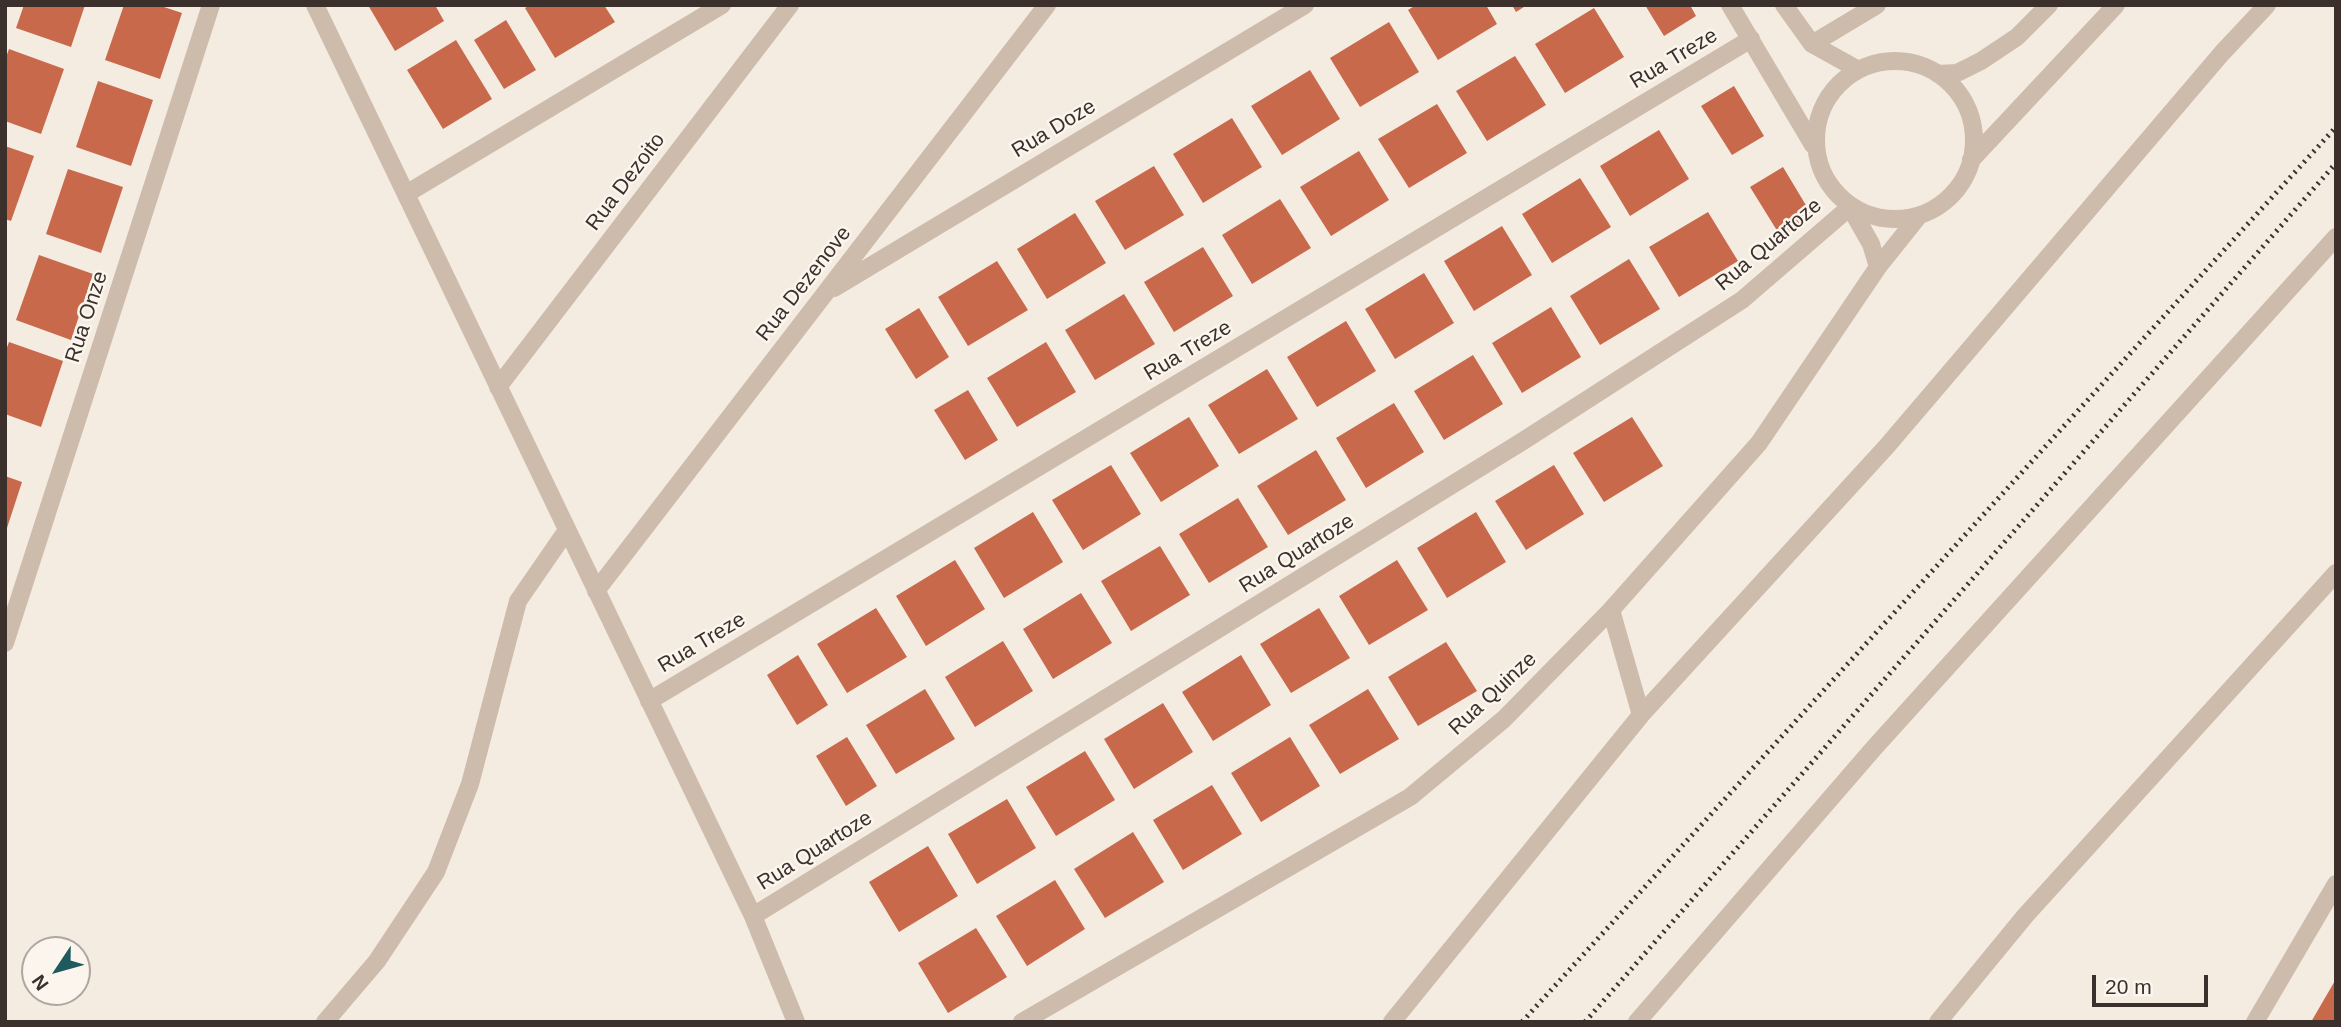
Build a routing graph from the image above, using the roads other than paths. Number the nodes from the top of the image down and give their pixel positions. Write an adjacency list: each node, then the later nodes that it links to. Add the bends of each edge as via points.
1 (211, 5): 30 (street, Rua Onze)
2 (315, 5): 19 (street)
3 (722, 5): 19 (street)
4 (790, 5): 25 (street, Rua Dezoito)
5 (1047, 5): 24 (street, Rua Dezenove)
6 (1306, 5): 24 (street, Rua Doze)
7 (1730, 5): 13 (street)
8 (1784, 5): 14 (street)
9 (1878, 5): 14 (street)
10 (2049, 5): 16 (street, via 2017,37 1981,61 1957,73)
11 (2116, 5): 18 (street)
12 (2267, 5): 32 (street, via 1887,446)
13 (1751, 39): 17 (street); 31 (street, Rua Treze)
14 (1812, 44): 15 (street)
15 (1857, 69): 16 (street, via 1898,61); 17 (street, via 1824,100)
16 (1938, 74): 18 (street, via 1964,105 1974,141)
17 (1813, 145): 20 (street)
18 (1971, 160): 21 (street, via 1952,195)
19 (406, 194): 25 (street)
20 (1850, 207): 21 (street, via 1874,218 1897,221); 23 (street); 34 (street, Rua Quartoze, via 1731,307 1523,441)
21 (1918, 217): 23 (street, Rua Quinze)
22 (2336, 237): 39 (street, via 1874,748)
23 (1878, 267): 29 (street, Rua Quinze, via 1759,443)
24 (827, 292): 28 (street, Rua Dezenove)
25 (498, 387): 26 (street)
26 (567, 530): 28 (street); 35 (street, via 518,601 470,784 436,872 377,961)
27 (2336, 573): 40 (street, via 2025,916)
28 (596, 591): 31 (street)
29 (1611, 610): 32 (street); 37 (street, Rua Quinze, via 1504,719 1410,797)
30 (5, 643)
31 (649, 701): 34 (street)
32 (1641, 715): 38 (street)
33 (2336, 884): 41 (street)
34 (753, 916): 36 (street)
35 (325, 1022)
36 (796, 1022)
37 (1022, 1022)
38 (1392, 1022)
39 (1637, 1022)
40 (1938, 1022)
41 (2255, 1022)

